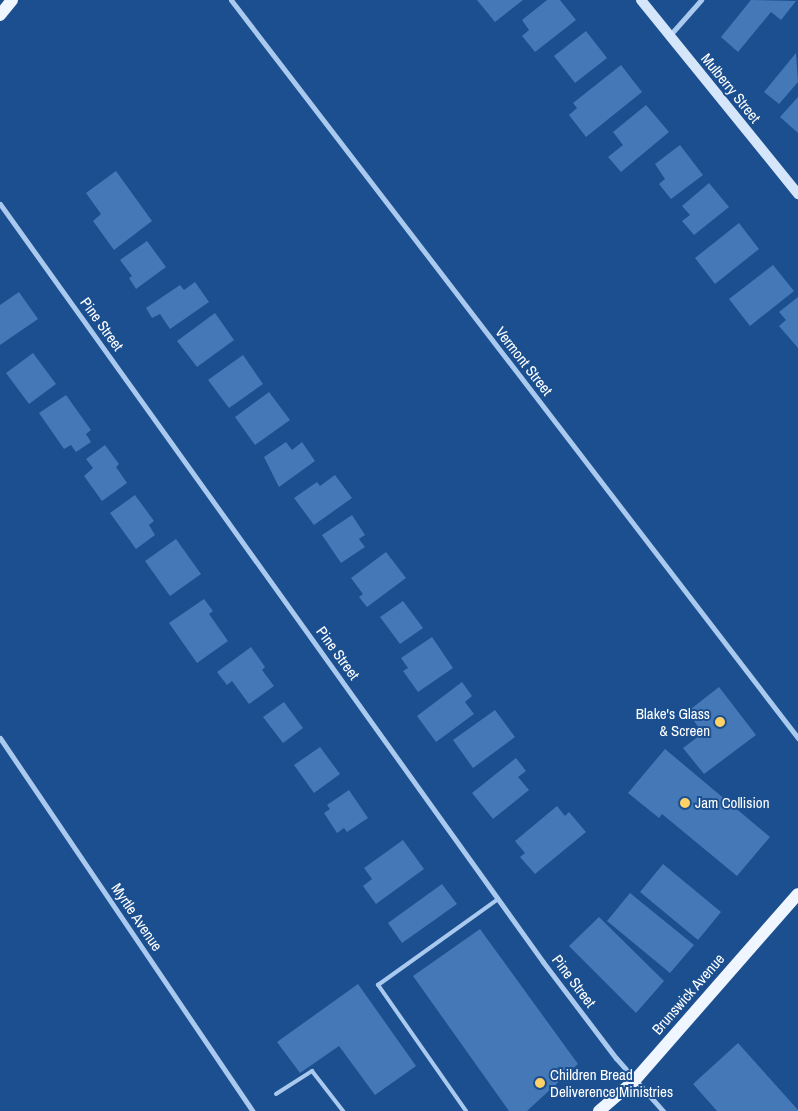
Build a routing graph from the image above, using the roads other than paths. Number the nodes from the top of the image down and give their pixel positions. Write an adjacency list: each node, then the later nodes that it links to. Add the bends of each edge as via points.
1 (12, 0): 5 (main road)
2 (231, 0): 10 (street, Vermont Street)
3 (641, 0): 6 (street, Mulberry Street)
4 (701, 0): 6 (street)
5 (0, 15)
6 (670, 35): 7 (street, Mulberry Street)
7 (798, 194)
8 (0, 204): 12 (street, Pine Street)
9 (0, 738): 15 (street, Myrtle Avenue)
10 (798, 738)
11 (798, 894): 13 (main road, Brunswick Avenue)
12 (498, 899): 13 (street, Pine Street); 17 (lane, via 378,985)
13 (635, 1080): 18 (main road, Brunswick Avenue); 19 (street, Pine Street)
14 (276, 1094): 16 (lane, via 312,1071)
15 (253, 1111)
16 (343, 1111)
17 (466, 1111)
18 (599, 1111)
19 (663, 1111)

